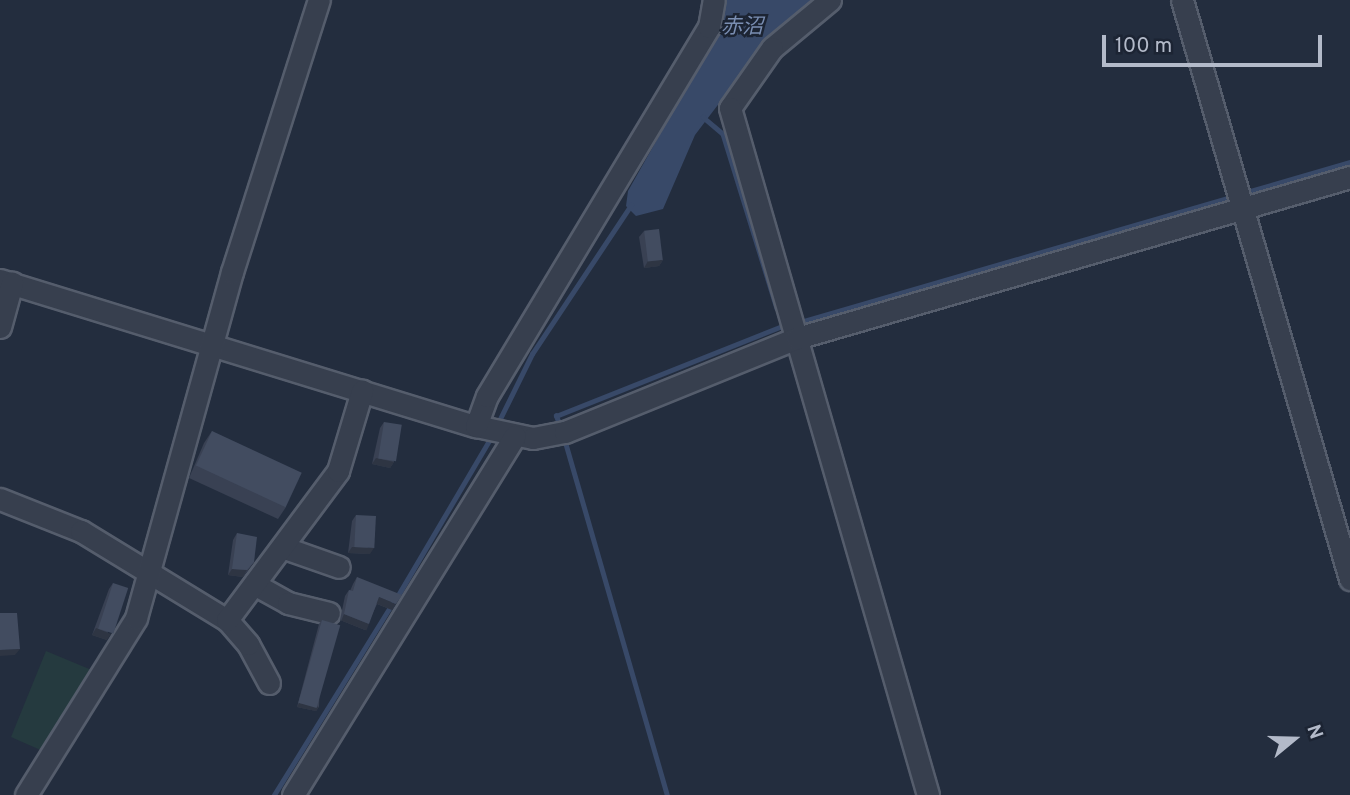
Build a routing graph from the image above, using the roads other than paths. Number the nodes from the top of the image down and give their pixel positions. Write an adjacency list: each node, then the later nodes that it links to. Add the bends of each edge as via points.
1 (319, 0): 10 (street, via 232,272)
2 (714, 0): 12 (street, via 709,27 488,396)
3 (830, 0): 9 (street, via 772,48 730,108)
4 (1182, 0): 6 (street)
5 (1350, 177): 6 (street)
6 (1242, 208): 9 (street); 18 (street)
7 (6, 281): 8 (street); 10 (street)
8 (0, 327)
9 (797, 338): 13 (street, via 560,433); 25 (street)
10 (214, 344): 11 (street); 17 (street)
11 (362, 391): 12 (street); 15 (street, via 338,471)
12 (482, 427): 13 (street)
13 (512, 435): 24 (street)
14 (0, 499): 17 (street, via 81,531)
15 (282, 547): 16 (street); 19 (street)
16 (339, 567)
17 (147, 572): 21 (street); 23 (street, via 136,618)
18 (1350, 579)
19 (254, 584): 20 (street, via 288,603); 21 (street)
20 (329, 613)
21 (227, 620): 22 (street, via 248,643)
22 (269, 683)
23 (26, 795)
24 (293, 795)
25 (928, 795)

